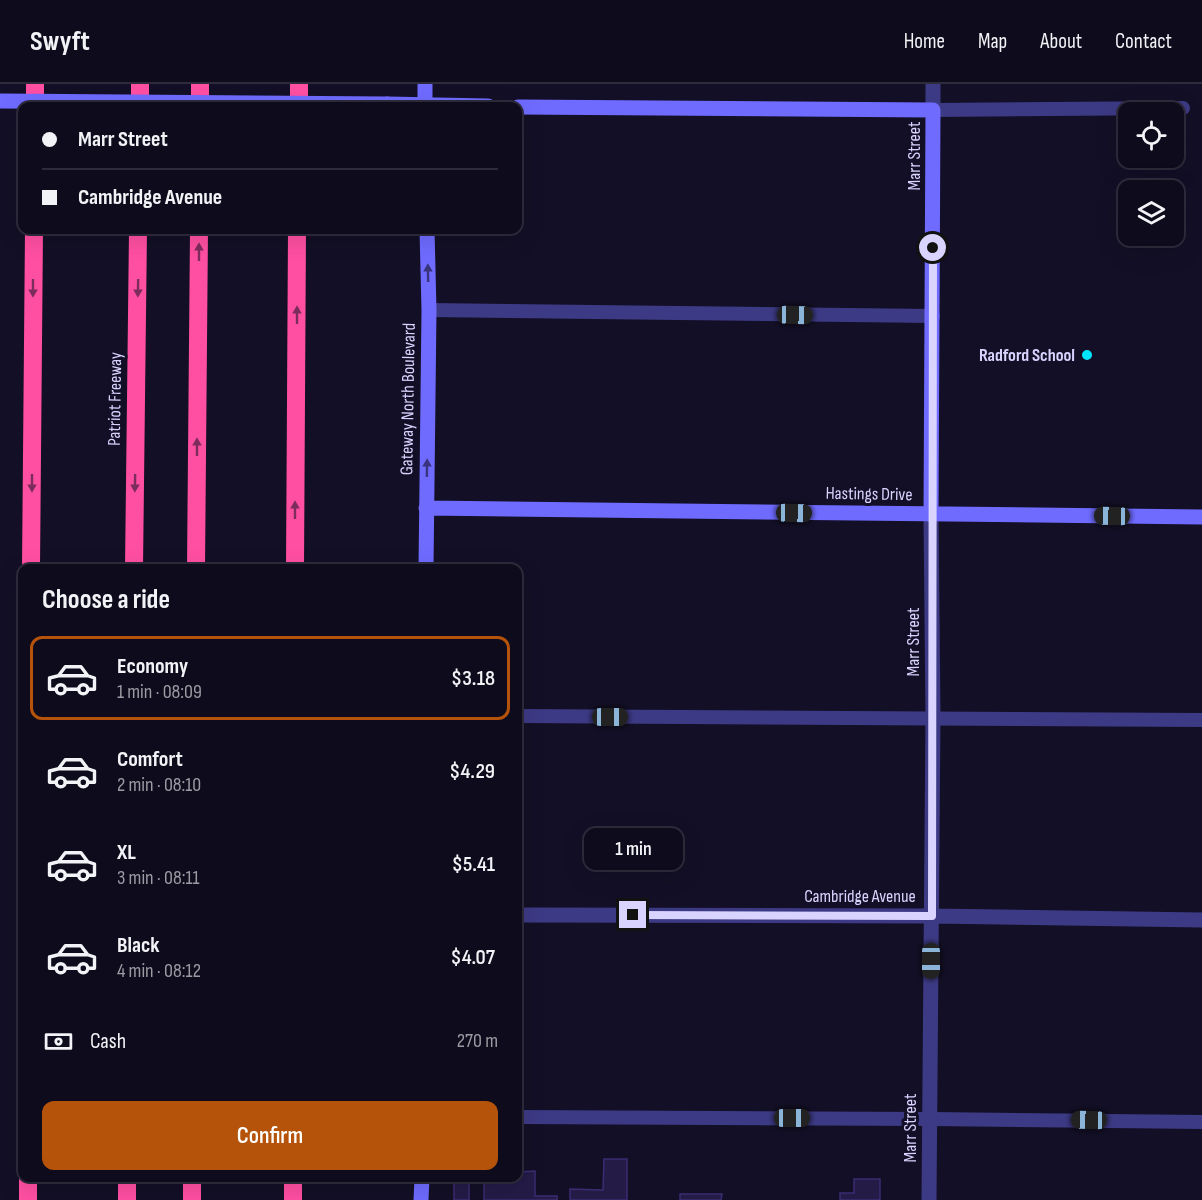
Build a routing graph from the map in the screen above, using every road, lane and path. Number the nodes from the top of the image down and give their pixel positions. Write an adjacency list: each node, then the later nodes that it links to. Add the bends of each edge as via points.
1 (35, 84): 8 (highway)
2 (140, 84): 10 (highway)
3 (200, 84): 11 (highway)
4 (299, 84): 12 (highway)
5 (425, 84): 13 (street)
6 (933, 84): 16 (street, Marr Street)
7 (0, 101): 9 (street, bridge)
8 (35, 102)
9 (129, 102)
10 (140, 102)
11 (200, 102)
12 (299, 102)
13 (425, 102)
14 (522, 107): 16 (street)
15 (1118, 109): 16 (lane)
16 (933, 110): 23 (street, Marr Street)
17 (34, 234): 27 (highway, one-way to 27)
18 (138, 234): 28 (highway, Patriot Freeway, one-way to 28)
19 (199, 234): 29 (highway, one-way to 19)
20 (297, 234): 30 (highway, one-way to 20)
21 (427, 234): 22 (street, Gateway North Boulevard, one-way to 21)
22 (429, 310): 23 (lane); 24 (street, Gateway North Boulevard, one-way to 22)
23 (933, 316): 25 (street, Marr Street)
24 (426, 508): 25 (street, Hastings Drive); 31 (street, Gateway North Boulevard)
25 (931, 515): 26 (street, Hastings Drive); 33 (street, Marr Street)
26 (1202, 517)
27 (31, 564)
28 (134, 564)
29 (196, 564)
30 (295, 564)
31 (426, 564)
32 (522, 717): 33 (lane)
33 (933, 717): 34 (lane); 36 (street, Marr Street)
34 (1202, 720)
35 (522, 915): 36 (street, Cambridge Avenue)
36 (932, 916): 37 (street, Cambridge Avenue); 39 (street, Marr Street)
37 (1202, 920)
38 (522, 1117): 39 (lane)
39 (930, 1119): 40 (lane); 51 (street, Marr Street)
40 (1202, 1122)
41 (28, 1182): 46 (highway)
42 (127, 1182): 47 (highway)
43 (192, 1182): 48 (highway)
44 (293, 1182): 49 (highway)
45 (422, 1182): 50 (street)
46 (28, 1200)
47 (127, 1200)
48 (192, 1200)
49 (293, 1200)
50 (421, 1200)
51 (929, 1200)

